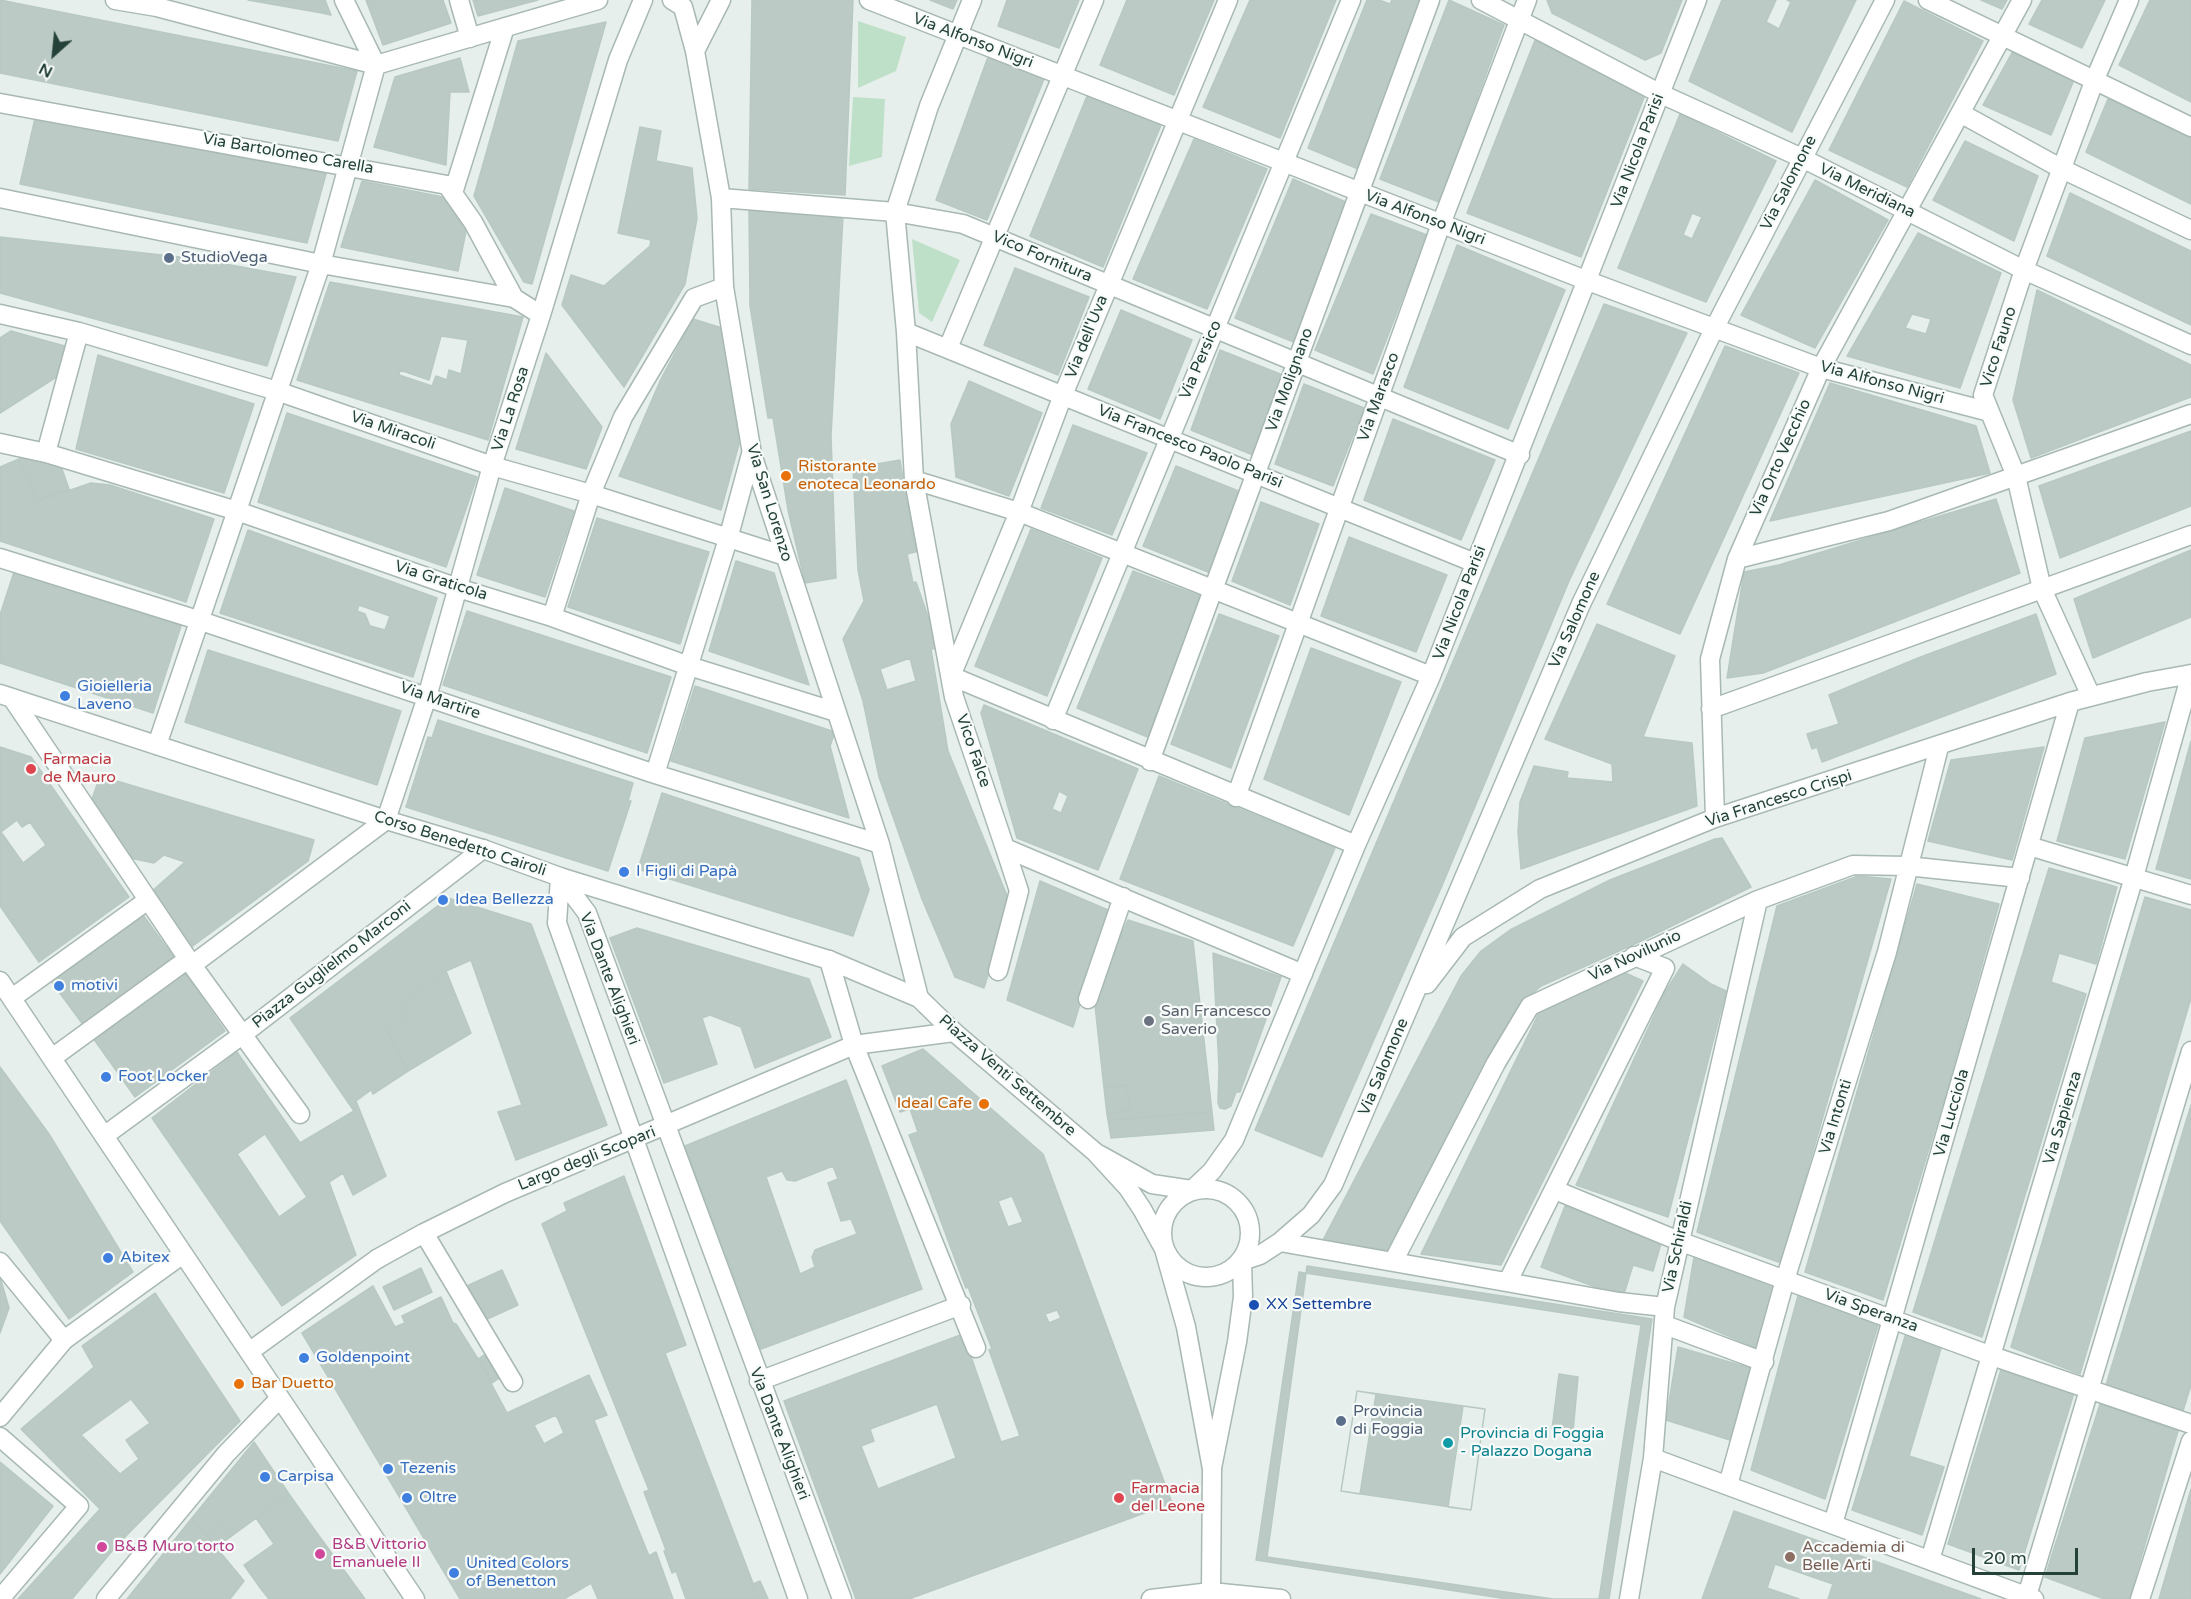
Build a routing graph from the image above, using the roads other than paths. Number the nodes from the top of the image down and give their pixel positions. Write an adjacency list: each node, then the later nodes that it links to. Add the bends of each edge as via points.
1 (115, 0): 27 (street, via 157,7)
2 (344, 0): 27 (street)
3 (459, 0): 25 (street)
4 (598, 0): 22 (street)
5 (643, 0): 55 (street, Via La Rosa, via 618,60)
6 (672, 0): 26 (street, Via San Lorenzo, via 683,7)
7 (721, 0): 26 (street)
8 (869, 0): 23 (street, Via Alfonso Nigri)
9 (972, 0): 23 (street)
10 (1094, 0): 28 (street)
11 (1228, 0): 33 (street, Via dell'Uva)
12 (1351, 0): 36 (street, Via Persico)
13 (1430, 0): 39 (street, Via Molignano)
14 (1481, 0): 21 (street, Via Meridiana)
15 (1527, 0): 21 (street, Via Marasco)
16 (1697, 0): 30 (street, Via Nicola Parisi)
17 (1885, 0): 35 (street, Via Salomone)
18 (1928, 0): 24 (street)
19 (2022, 0): 24 (street, Via Orto Vecchio)
20 (2130, 0): 29 (street, Vico Fauno)
21 (1519, 19): 30 (street, Via Meridiana); 45 (street, Via Marasco)
22 (505, 27): 25 (street); 40 (street)
23 (958, 35): 28 (street, Via Alfonso Nigri); 44 (street)
24 (2003, 37): 29 (street); 32 (street, Via Orto Vecchio)
25 (470, 38): 27 (street)
26 (695, 51): 42 (street, Via San Lorenzo)
27 (376, 65): 37 (street)
28 (1062, 76): 33 (street, Via Alfonso Nigri); 47 (street)
29 (2095, 80): 34 (street); 38 (street, Vico Fauno)
30 (1661, 94): 35 (street, Via Meridiana); 50 (street, Via Nicola Parisi)
31 (0, 103): 37 (street, Via Bartolomeo Carella)
32 (1962, 114): 38 (street); 43 (street, Via Orto Vecchio)
33 (1177, 121): 36 (street, Via Alfonso Nigri); 51 (street, Via dell'Uva)
34 (2191, 127)
35 (1802, 158): 43 (street, Via Meridiana); 56 (street, Via Salomone)
36 (1283, 162): 39 (street, Via Alfonso Nigri); 57 (street, Via Persico)
37 (350, 165): 40 (street, Via Bartolomeo Carella, via 447,185); 48 (street)
38 (2062, 169): 46 (street); 49 (street, Vico Fauno)
39 (1359, 192): 45 (street, Via Alfonso Nigri); 62 (street, Via Molignano)
40 (453, 193): 53 (street)
41 (0, 198): 48 (street)
42 (721, 198): 44 (street, Vico Fornitura); 52 (street, Via San Lorenzo)
43 (1908, 211): 49 (street, Via Meridiana); 63 (street, Via Orto Vecchio)
44 (895, 212): 47 (street, Vico Fornitura, via 963,224); 59 (street, Vico Falce)
45 (1441, 224): 50 (street, Via Alfonso Nigri); 66 (street, Via Marasco)
46 (2191, 230)
47 (995, 238): 51 (street, Vico Fornitura); 61 (street)
48 (321, 264): 53 (street); 64 (street)
49 (2024, 270): 60 (street, Via Meridiana); 67 (street, Vico Fauno, via 1983,395)
50 (1588, 281): 56 (street, Via Alfonso Nigri); 73 (street, Via Nicola Parisi)
51 (1108, 285): 57 (street, Vico Fornitura); 65 (street, Via dell'Uva)
52 (724, 287): 72 (street, Via San Lorenzo); 78 (street, via 694,298 683,312 623,417)
53 (514, 297): 55 (street)
54 (0, 314): 58 (street, Via Miracoli)
55 (541, 315): 74 (street, Via La Rosa)
56 (1715, 327): 63 (street, Via Alfonso Nigri); 135 (street, Via Salomone, via 1581,604)
57 (1214, 328): 62 (street, Vico Fornitura); 69 (street, Via Persico)
58 (79, 332): 64 (street, Via Miracoli); 71 (street)
59 (906, 332): 61 (street, Via Francesco Paolo Parisi); 77 (street, Vico Falce)
60 (2191, 345)
61 (948, 348): 65 (street, Via Francesco Paolo Parisi)
62 (1296, 363): 66 (street, Vico Fornitura); 75 (street, Via Molignano)
63 (1821, 368): 67 (street, Via Alfonso Nigri); 86 (street, Via Orto Vecchio)
64 (277, 391): 74 (street, Via Miracoli); 80 (street)
65 (1063, 396): 69 (street, Via Francesco Paolo Parisi); 81 (street, Via dell'Uva)
66 (1379, 397): 73 (street, Vico Fornitura); 79 (street, Via Marasco)
67 (1990, 412): 76 (street, Vico Fauno)
68 (2191, 414): 76 (street)
69 (1169, 438): 75 (street, Via Francesco Paolo Parisi); 84 (street, Via Persico)
70 (0, 443): 71 (street, Via Graticola)
71 (46, 453): 80 (street, Via Graticola)
72 (752, 453): 83 (street); 85 (street, Via San Lorenzo)
73 (1520, 455): 88 (street, Via Nicola Parisi)
74 (492, 466): 78 (street, Via Miracoli); 89 (street, Via La Rosa)
75 (1256, 474): 79 (street, Via Francesco Paolo Parisi); 91 (street, Via Molignano)
76 (2016, 476): 86 (street, via 1889,520); 90 (street, Vico Fauno)
77 (914, 480): 81 (street); 97 (street, Vico Falce)
78 (591, 494): 83 (street, Via Miracoli); 92 (street)
79 (1339, 508): 88 (street, Via Francesco Paolo Parisi); 94 (street, Via Marasco)
80 (237, 511): 89 (street, Via Graticola); 93 (street)
81 (1019, 512): 84 (street); 97 (street, Via dell'Uva)
82 (2191, 535): 90 (street)
83 (728, 539): 85 (street, Via Miracoli); 95 (street)
84 (1121, 552): 91 (street); 105 (street, Via Persico)
85 (784, 556): 104 (street, Via San Lorenzo)
86 (1737, 559): 103 (street, Via Orto Vecchio, via 1710,659)
87 (1, 561): 93 (street, Via Martire)
88 (1475, 563): 98 (street, Via Nicola Parisi)
89 (458, 588): 92 (street, Via Graticola); 101 (street, Via La Rosa)
90 (2042, 589): 100 (street, Vico Fauno); 103 (street)
91 (1212, 590): 94 (street); 108 (street, Via Molignano)
92 (552, 616): 95 (street, Via Graticola)
93 (201, 621): 101 (street, Via Martire); 106 (street)
94 (1298, 625): 98 (street); 110 (street, Via Marasco)
95 (689, 666): 104 (street, Via Graticola); 109 (street)
96 (2191, 674): 100 (street, Via Francesco Crispi); 120 (street, Via Sapienza)
97 (951, 676): 105 (street); 116 (street, Vico Falce, via 954,697)
98 (1431, 676): 114 (street, Via Nicola Parisi)
99 (6, 696): 106 (street, Corso Benedetto Cairoli); 124 (street, Piazza Guglielmo Marconi)
100 (2091, 696): 102 (street, Via Francesco Crispi)
101 (427, 697): 109 (street, Via Martire); 112 (street, Via La Rosa)
102 (2070, 702): 107 (street, Via Francesco Crispi); 115 (street, Via Lucciola)
103 (1711, 709): 111 (street, Via Orto Vecchio)
104 (836, 712): 113 (street, Via San Lorenzo)
105 (1053, 720): 108 (street)
106 (157, 746): 112 (street, Corso Benedetto Cairoli)
107 (1940, 747): 111 (street, Via Francesco Crispi); 118 (street, Via Intonti)
108 (1150, 761): 110 (street)
109 (655, 774): 113 (street, Via Martire)
110 (1236, 797): 114 (street)
111 (1715, 818): 135 (street, Via Francesco Crispi, via 1540,889 1463,937)
112 (386, 820): 117 (street, Corso Benedetto Cairoli); 128 (street)
113 (880, 844): 133 (street, Via San Lorenzo)
114 (1356, 846): 130 (street, Via Nicola Parisi)
115 (2030, 846): 120 (street); 121 (street, Via Lucciola)
116 (1005, 848): 123 (street); 129 (street, Vico Falce, via 1019,891)
117 (483, 849): 119 (street, Corso Benedetto Cairoli); 137 (street, Piazza Guglielmo Marconi)
118 (1907, 866): 121 (street, Via Novilunio); 125 (street, Via Novilunio, via 1853,865); 156 (street, Via Intonti, via 1887,952)
119 (560, 877): 127 (street, Corso Benedetto Cairoli); 142 (street, Via Dante Alighieri, via 587,913); 144 (street, Via Dante Alighieri, via 557,923)
120 (2134, 877): 122 (street); 165 (street, Via Sapienza)
121 (2020, 878): 160 (street, Via Lucciola)
122 (2191, 895)
123 (1123, 897): 130 (street); 134 (street)
124 (147, 900): 128 (street, Piazza Guglielmo Marconi); 132 (street)
125 (1758, 900): 126 (street, Via Novilunio); 149 (street, Via Schiraldi)
126 (1635, 956): 147 (street, via 1665,968); 153 (street, Via Novilunio, via 1530,1006 1496,1063)
127 (829, 960): 133 (street, Corso Benedetto Cairoli); 138 (street)
128 (190, 962): 137 (street, Piazza Guglielmo Marconi); 140 (street)
129 (998, 971)
130 (1303, 974): 146 (street, Via Nicola Parisi, via 1234,1140 1212,1171)
131 (0, 981): 132 (street)
132 (12, 998): 140 (street)
133 (919, 998): 136 (street, Piazza Venti Settembre)
134 (1088, 999)
135 (1411, 1004): 150 (street, Via Salomone, via 1333,1185 1311,1215)
136 (954, 1032): 138 (street, Largo degli Scopari); 145 (street, Piazza Venti Settembre)
137 (242, 1035): 141 (street); 143 (street)
138 (854, 1046): 142 (street, Largo degli Scopari); 158 (street)
139 (2191, 1051): 169 (street)
140 (52, 1058): 143 (street)
141 (300, 1114)
142 (664, 1128): 144 (street, Largo degli Scopari); 167 (street, Via Dante Alighieri)
143 (104, 1136): 152 (street)
144 (632, 1139): 148 (street, Largo degli Scopari, via 505,1193); 185 (street, Via Dante Alighieri)
145 (1095, 1152): 146 (street, Piazza Venti Settembre, via 1152,1184); 151 (street, Piazza Venti Settembre, via 1128,1188)
146 (1192, 1190): 151 (street, Piazza Venti Settembre, via 1179,1197 1166,1214 1161,1235); 154 (street, Piazza Venti Settembre, via 1220,1190 1243,1207 1251,1234)
147 (1554, 1190): 149 (street, Via Speranza); 157 (street)
148 (424, 1233): 164 (street, Largo degli Scopari, via 377,1259); 168 (street)
149 (1679, 1241): 156 (street, Via Speranza); 159 (street, Via Schiraldi)
150 (1280, 1242): 153 (street); 154 (street, Piazza Venti Settembre)
151 (1164, 1249): 154 (street, Piazza Venti Settembre, via 1181,1270 1206,1278 1226,1273); 176 (street, Piazza Venti Settembre, via 1186,1327)
152 (183, 1254): 162 (street); 164 (street)
153 (1394, 1260): 157 (street)
154 (1242, 1261): 176 (street, Piazza Venti Settembre, via 1243,1298 1237,1342)
155 (0, 1262): 162 (street)
156 (1785, 1280): 160 (street, Via Speranza); 166 (street, Via Intonti)
157 (1508, 1281): 159 (street)
158 (961, 1305): 163 (street); 167 (street)
159 (1665, 1307): 161 (street, Via Schiraldi)
160 (1893, 1319): 165 (street, Via Speranza); 178 (street, Via Lucciola)
161 (1665, 1325): 166 (street); 175 (street, Via Schiraldi)
162 (64, 1340): 171 (street)
163 (976, 1348)
164 (249, 1352): 170 (street)
165 (1992, 1356): 169 (street, Via Speranza); 179 (street, Via Sapienza)
166 (1764, 1362): 177 (street, Via Intonti)
167 (759, 1381): 186 (street, Via Dante Alighieri)
168 (513, 1382)
169 (2091, 1390): 172 (street, Via Speranza); 181 (street)
170 (280, 1398): 183 (street, via 226,1454); 184 (street)
171 (0, 1417)
172 (2191, 1424)
173 (0, 1437): 182 (street, via 79,1506)
174 (2191, 1441): 190 (street)
175 (1653, 1458): 177 (street); 189 (street, Via Schiraldi)
176 (1212, 1469): 180 (street, Piazza Venti Settembre)
177 (1728, 1485): 178 (street)
178 (1833, 1524): 179 (street)
179 (1929, 1560): 181 (street)
180 (1211, 1595): 187 (street); 188 (street)
181 (2031, 1598)
182 (0, 1599)
183 (106, 1599)
184 (415, 1599)
185 (798, 1599)
186 (842, 1599)
187 (1150, 1599)
188 (1281, 1599)
189 (1629, 1599)
190 (2140, 1599)

